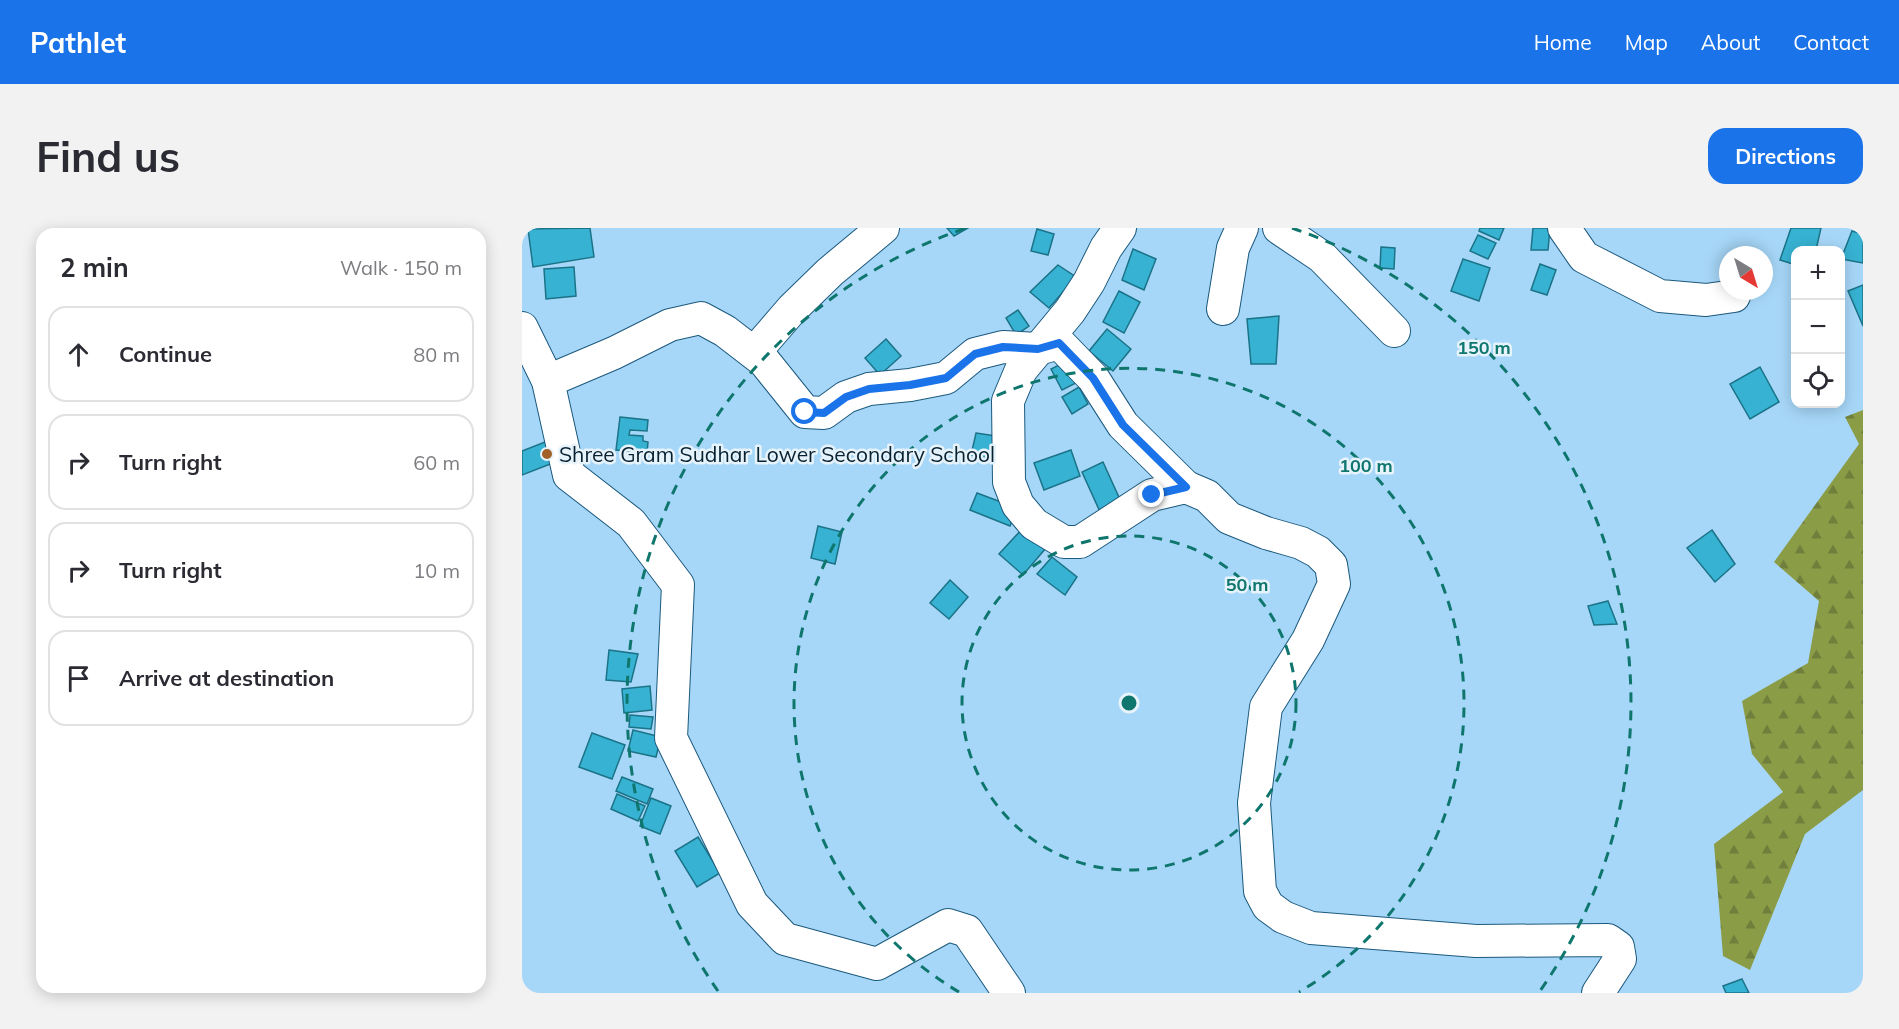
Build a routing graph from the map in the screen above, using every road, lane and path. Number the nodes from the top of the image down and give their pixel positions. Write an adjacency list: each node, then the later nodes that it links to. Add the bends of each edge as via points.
1 (883, 228): 11 (street, via 830,272)
2 (1120, 228): 10 (street, via 1070,311)
3 (1242, 228): 7 (street, via 1233,248)
4 (1279, 228): 9 (street, via 1323,257)
5 (1564, 228): 6 (street, via 1584,257 1660,296)
6 (1719, 298)
7 (1223, 309)
8 (522, 328): 12 (street)
9 (1394, 331)
10 (1038, 349): 11 (street, via 1003,347 975,354 946,378 869,389 846,397 824,413 805,412); 13 (street, via 1059,343 1093,378 1123,425); 13 (street, via 1021,370 1008,401 1009,482 1018,505 1034,524 1064,542 1080,542 1152,495)
11 (754, 353): 12 (street, via 701,318 670,325)
12 (548, 381): 14 (street, via 569,475 631,523 678,585 671,738 752,904 785,939 877,964 948,925 967,931)
13 (1186, 487): 15 (street, via 1207,496 1229,518 1301,543 1332,565 1334,584 1308,640 1266,707 1254,803 1260,891 1268,906 1311,928 1476,941 1608,940 1618,947 1620,959)
14 (1009, 993)
15 (1598, 993)

